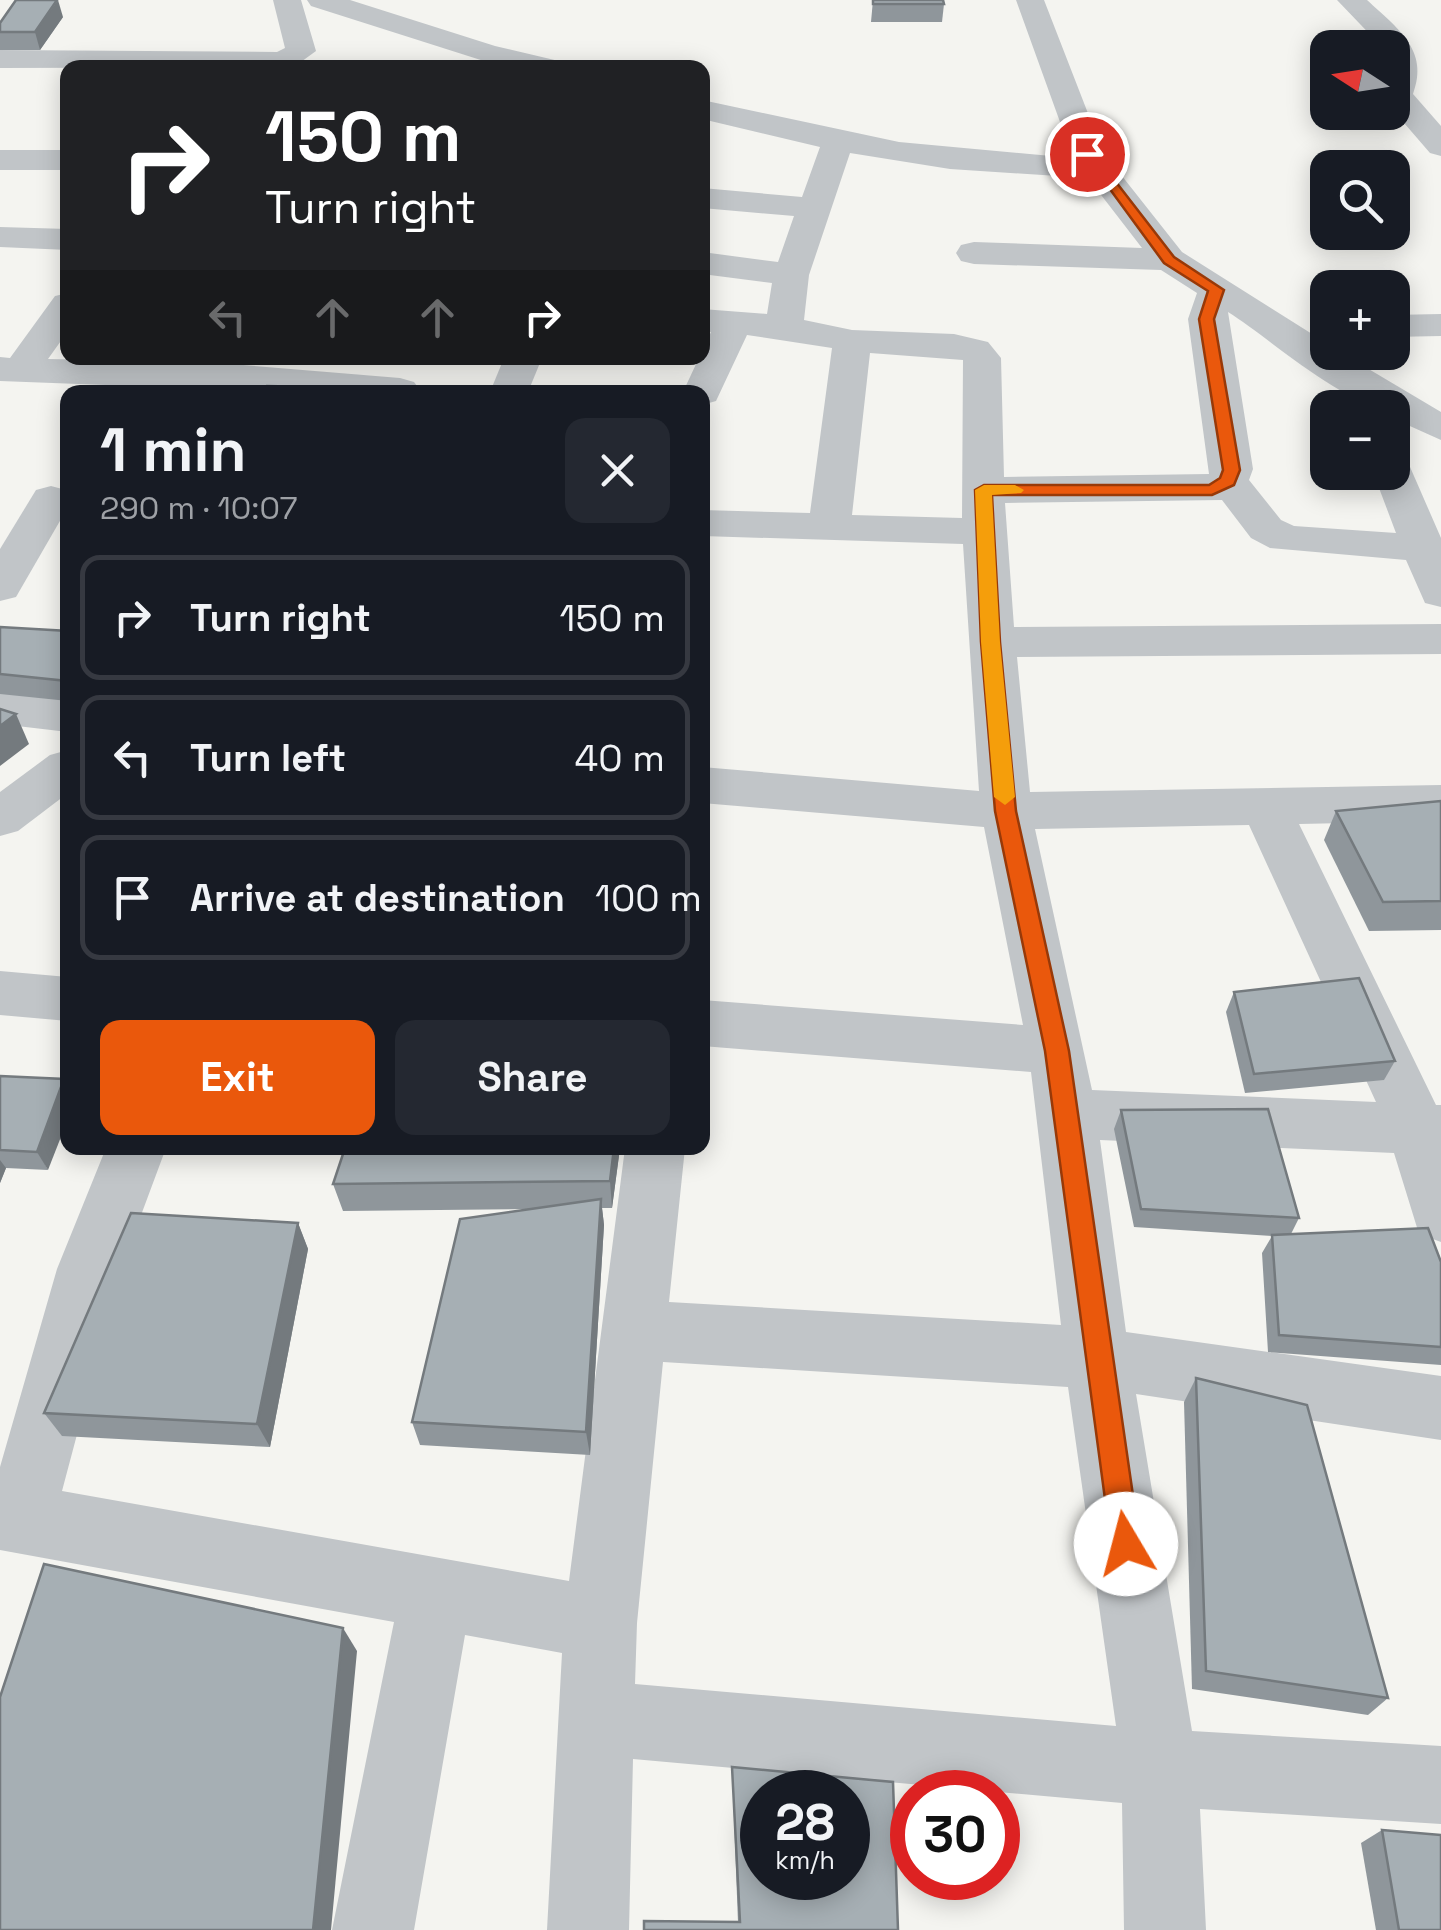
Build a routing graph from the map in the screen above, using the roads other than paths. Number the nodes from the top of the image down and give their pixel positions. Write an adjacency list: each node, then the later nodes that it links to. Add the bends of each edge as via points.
1 (287, 0): 6 (street, via 301,51 283,60)
2 (321, 0): 5 (street)
3 (1030, 0): 13 (street, via 1087,154)
4 (1351, 0): 10 (street, via 1397,39 1406,80 1398,95)
5 (389, 8): 7 (street)
6 (0, 58)
7 (482, 60)
8 (710, 111): 9 (street)
9 (839, 139): 13 (street, via 1028,168); 15 (street)
10 (1441, 146)
11 (0, 160): 12 (street)
12 (60, 160)
13 (1100, 168): 19 (street)
14 (710, 199): 15 (street)
15 (814, 208): 21 (street)
16 (0, 237): 17 (street)
17 (60, 240)
18 (974, 253): 19 (street)
19 (1169, 260): 22 (street)
20 (710, 264): 21 (street)
21 (791, 275): 27 (street)
22 (1216, 290): 29 (street); 38 (street, via 1207,319 1232,470)
23 (60, 313): 33 (street)
24 (718, 322): 27 (street); 31 (street)
25 (1441, 325): 26 (street)
26 (1410, 326)
27 (784, 327): 30 (street)
28 (1310, 327): 29 (street)
29 (1280, 328): 35 (street)
30 (852, 341): 42 (street, via 975,350 982,358); 44 (street)
31 (710, 358)
32 (211, 366): 33 (street); 34 (street)
33 (10, 370)
34 (406, 380)
35 (1357, 390)
36 (1410, 415): 37 (street)
37 (1441, 428)
38 (1228, 481): 42 (street, via 1212,490); 45 (street, via 1266,529 1285,539)
39 (1400, 490): 45 (street)
40 (0, 496): 41 (street)
41 (60, 499): 46 (street)
42 (984, 511): 44 (street); 48 (street)
43 (710, 523): 44 (street)
44 (828, 528)
45 (1436, 578)
46 (0, 587)
47 (1441, 639): 48 (street)
48 (990, 642): 55 (street)
49 (0, 708): 50 (street)
50 (60, 715)
51 (60, 773): 56 (street)
52 (710, 787): 55 (street)
53 (1441, 803): 54 (street)
54 (1267, 808): 55 (street); 62 (street)
55 (1006, 811): 60 (street)
56 (0, 818)
57 (0, 994): 58 (street)
58 (60, 998)
59 (710, 1024): 60 (street)
60 (1057, 1051): 61 (street)
61 (1066, 1114): 62 (street); 67 (street)
62 (1429, 1130): 65 (street)
63 (133, 1155): 69 (street, via 89,1269)
64 (653, 1155): 66 (street)
65 (1441, 1215)
66 (634, 1330): 67 (street); 71 (street)
67 (1097, 1358): 68 (street); 73 (street)
68 (1441, 1408)
69 (10, 1517): 70 (street)
70 (436, 1595): 71 (street); 75 (street)
71 (600, 1623): 72 (street)
72 (593, 1718): 73 (street); 76 (street)
73 (1160, 1768): 74 (street); 77 (street)
74 (1441, 1784)
75 (372, 1930)
76 (588, 1930)
77 (1165, 1930)

